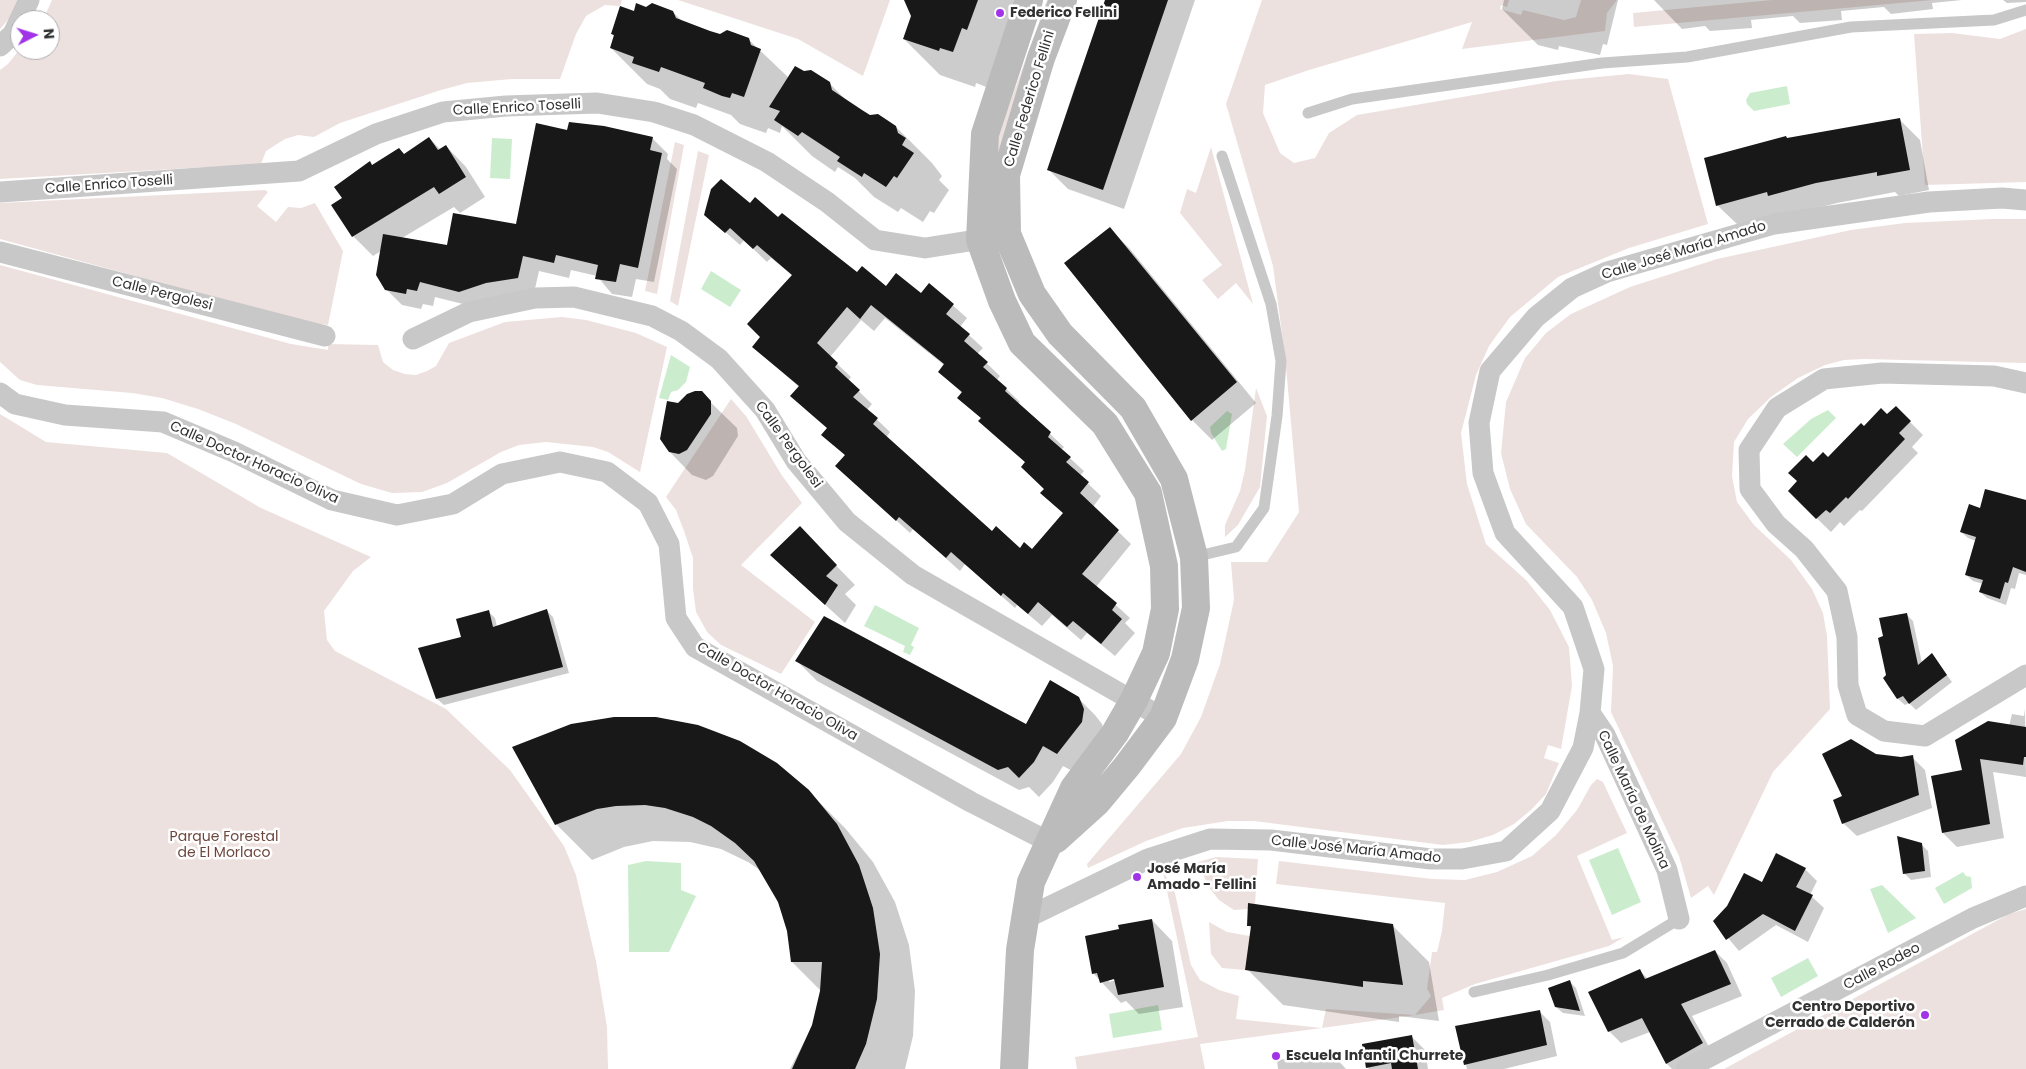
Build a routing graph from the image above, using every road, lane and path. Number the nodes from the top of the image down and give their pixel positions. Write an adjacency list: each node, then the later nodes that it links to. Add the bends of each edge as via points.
1 (29, 0): 5 (street, via 12,34)
2 (1029, 0): 11 (street, Calle Federico Fellini, via 985,134)
3 (1063, 0): 10 (street, Calle Federico Fellini, via 1041,58 1006,174)
4 (2026, 10): 6 (lane, via 1994,20 1851,27 1687,57 1602,63 1352,100)
5 (0, 46)
6 (1308, 113)
7 (1222, 156): 17 (lane, via 1272,304 1281,361 1264,508 1236,547)
8 (0, 192): 11 (street, Calle Enrico Toselli, via 299,172 376,134 443,112 597,103 654,112 694,125 767,162 875,240 926,248)
9 (2026, 200): 20 (street, Calle José María Amado, via 1929,202 1774,224 1607,272 1572,288 1536,317 1490,371 1479,423 1482,473 1505,533 1574,606 1594,668)
10 (1007, 234): 11 (street, Calle Enrico Toselli); 17 (street, Calle Federico Fellini, via 1032,294 1060,334 1138,416 1174,479)
11 (980, 240): 19 (street, Calle Federico Fellini, via 1002,301 1022,343 1106,424 1148,492 1164,566 1165,609 1156,653)
12 (0, 252): 13 (street, Calle Pergolesi)
13 (325, 336)
14 (413, 339): 19 (street, Calle Pergolesi, via 468,312 535,298 574,297 652,316 681,331 719,359 766,410 796,461 848,522 912,576)
15 (2026, 382): 18 (street, via 1994,376 1882,372 1824,380 1777,408 1749,450 1750,489 1776,524 1804,549 1837,591 1848,637 1848,686 1857,715 1884,731 1925,736)
16 (0, 393): 22 (street, Calle Doctor Horacio Oliva, via 15,404 65,414 164,422 332,500 397,515 453,504 502,474 560,462 607,472 648,502 669,544 676,618 695,647 962,797)
17 (1194, 557): 21 (street, Calle Federico Fellini, via 1196,608 1185,659)
18 (2026, 675)
19 (1134, 700): 21 (street, Calle Pergolesi); 22 (street, Calle Federico Fellini, via 1115,733 1074,788)
20 (1590, 713): 24 (street, Calle José María Amado, via 1583,748 1550,811 1506,851 1462,859 1431,859 1271,840 1210,839 1148,859); 25 (street, Calle María de Molina, via 1604,735 1667,870)
21 (1163, 718): 22 (street, Calle Federico Fellini, via 1097,802)
22 (1051, 843): 24 (street, Calle Federico Fellini, via 1031,882)
23 (2026, 896): 28 (street, Calle Rodeo, via 1972,918)
24 (1026, 918): 27 (street, Calle Federico Fellini, via 1020,950)
25 (1679, 919): 26 (lane, via 1623,953)
26 (1474, 992)
27 (1014, 1069)
28 (1686, 1069)

